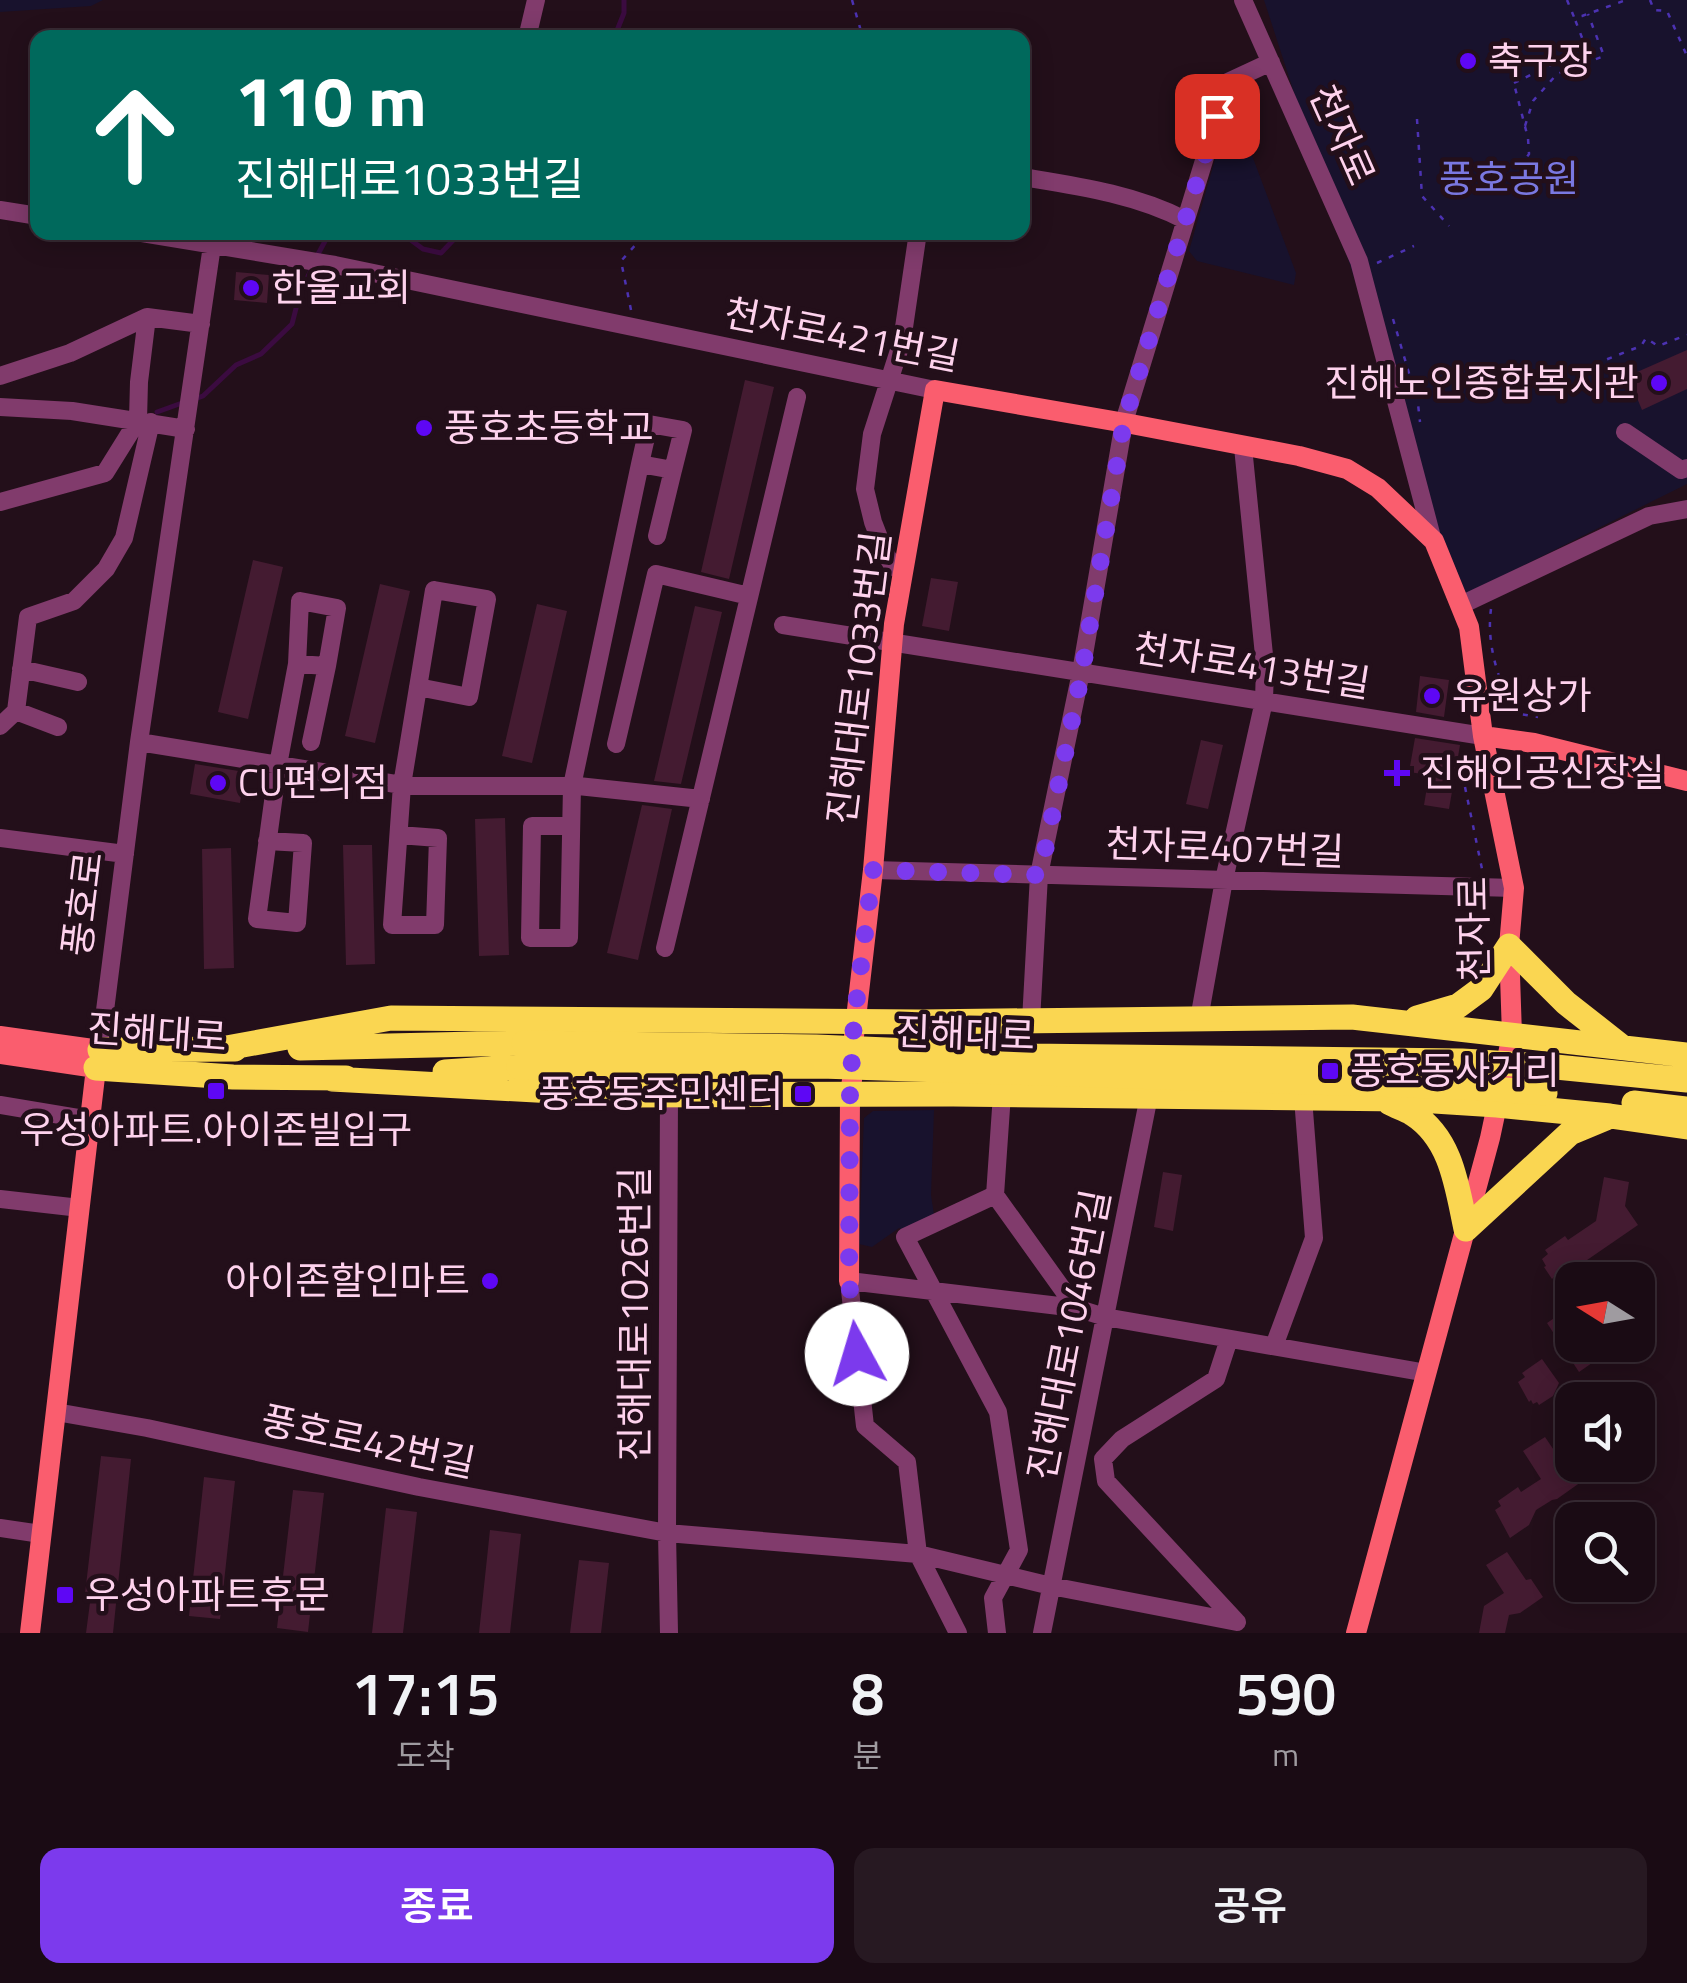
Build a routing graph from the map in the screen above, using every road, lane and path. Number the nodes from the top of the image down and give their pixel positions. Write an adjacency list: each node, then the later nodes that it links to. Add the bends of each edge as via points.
1 (536, 0): 9 (street)
2 (852, 0): 10 (path)
3 (1243, 0): 12 (street, 천자로)
4 (1567, 0): 8 (path)
5 (1626, 0): 7 (path)
6 (1650, 0): 11 (path, via 1654,10 1667,10)
7 (1588, 14): 8 (path); 16 (path, via 1604,56 1557,74 1533,102)
8 (1574, 17): 14 (path, via 1586,48)
9 (529, 30)
10 (861, 30)
11 (1687, 56)
12 (1271, 62): 21 (street, via 1228,82); 52 (street, 천자로, via 1359,262)
13 (1512, 76): 14 (path)
14 (1512, 84): 16 (path)
15 (1416, 119): 22 (path, via 1422,196)
16 (1525, 126): 18 (path, via 1529,154)
17 (1030, 179): 21 (street, via 1121,196)
18 (1520, 198)
19 (0, 210): 20 (street)
20 (30, 215)
21 (1185, 220): 41 (street)
22 (1448, 226)
23 (214, 240): 31 (street, 풍호로)
24 (218, 240): 32 (street, 천자로421번길)
25 (639, 240): 32 (path, via 621,261)
26 (917, 240): 36 (street, via 905,324)
27 (1414, 246): 28 (path)
28 (1377, 262)
29 (1392, 315): 42 (path)
30 (147, 317): 31 (street); 35 (street); 40 (street, via 139,382)
31 (201, 324): 43 (street, 풍호로)
32 (629, 328): 36 (street, 천자로421번길)
33 (1687, 335): 34 (path, via 1658,346 1646,338)
34 (1594, 364)
35 (0, 376)
36 (888, 381): 37 (street, 천자로421번길); 53 (street, via 865,489 885,554)
37 (935, 390): 41 (main road, 천자로421번길); 53 (main road, 진해대로1033번길)
38 (797, 397): 55 (street)
39 (0, 407): 40 (street)
40 (145, 421): 43 (street); 49 (street, via 104,473); 61 (street, via 124,538 106,569 74,601 28,617)
41 (1124, 422): 45 (main road, 천자로421번길); 62 (street)
42 (1420, 423)
43 (186, 428): 71 (street, 풍호로)
44 (1625, 432): 47 (street)
45 (1243, 447): 52 (main road, 천자로421번길, via 1347,469 1378,488); 65 (street)
46 (640, 464): 48 (street); 48 (street, via 649,424 683,430); 79 (street)
47 (1687, 468)
48 (673, 470): 51 (street)
49 (0, 502)
50 (1687, 509): 54 (street, via 1649,516)
51 (656, 536)
52 (1434, 541): 56 (main road, 천자로)
53 (903, 573): 58 (main road, 진해대로1033번길)
54 (1494, 588): 56 (street); 67 (path, via 1488,627 1499,679 1514,713)
55 (749, 596): 73 (street, via 656,574); 81 (street)
56 (1461, 605): 70 (main road, 천자로)
57 (783, 625): 58 (street, 천자로413번길)
58 (893, 642): 62 (street, 천자로413번길); 87 (main road, 진해대로1033번길)
59 (297, 664): 60 (street); 60 (street, via 300,601 337,608); 74 (street)
60 (327, 666): 72 (street)
61 (21, 669): 63 (street); 66 (street)
62 (1082, 672): 65 (street, 천자로413번길); 88 (street)
63 (78, 682)
64 (418, 687): 64 (street, via 434,590 486,599 470,697); 78 (street)
65 (1264, 701): 70 (street, 천자로413번길); 89 (street)
66 (16, 710): 68 (street); 69 (street)
67 (1538, 717)
68 (0, 726)
69 (58, 728)
70 (1483, 736): 76 (main road); 91 (main road, 천자로)
71 (139, 742): 74 (street); 86 (street, 풍호로)
72 (311, 742)
73 (616, 744)
74 (278, 765): 78 (street); 85 (street)
75 (1531, 768): 77 (path)
76 (1687, 781)
77 (1516, 783)
78 (402, 785): 79 (street); 83 (street)
79 (572, 786): 81 (street); 82 (street)
80 (1466, 788): 90 (path)
81 (701, 799): 93 (street)
82 (571, 826): 82 (street, via 569,938 530,938 532,826)
83 (398, 836): 83 (street, via 392,924 435,925 438,838)
84 (0, 838): 86 (street)
85 (268, 841): 85 (street, via 257,919 297,923 303,843)
86 (125, 854): 105 (street, 풍호로)
87 (873, 870): 88 (street, 천자로407번길); 96 (main road, 진해대로1033번길)
88 (1040, 875): 89 (street, 천자로407번길); 95 (street)
89 (1224, 880): 90 (street, 천자로407번길); 94 (street)
90 (1486, 888): 91 (street, 천자로407번길)
91 (1514, 888): 92 (main road, 천자로)
92 (1508, 946): 97 (highway, via 1470,998); 98 (main road, 천자로); 100 (highway)
93 (666, 948)
94 (1199, 1018): 95 (highway); 97 (highway)
95 (1031, 1020): 96 (highway)
96 (854, 1021): 101 (highway, via 391,1018); 108 (main road, 진해대로1033번길)
97 (1403, 1022): 98 (highway)
98 (1512, 1034): 100 (highway); 115 (main road, 천자로)
99 (0, 1036): 105 (main road, 진해대로)
100 (1622, 1046): 103 (highway)
101 (221, 1050): 104 (highway, 진해대로); 105 (highway, 진해대로)
102 (0, 1054): 105 (main road, 진해대로)
103 (1687, 1054)
104 (522, 1055): 106 (highway, 진해대로); 107 (highway, 진해대로, bridge, via 816,1047 1462,1061); 116 (highway, 진해대로, bridge, via 1465,1087)
105 (98, 1059): 106 (highway, 진해대로, via 234,1077); 118 (main road, 풍호로)
106 (332, 1079): 110 (highway)
107 (1687, 1080)
108 (850, 1094): 109 (highway); 110 (highway); 124 (main road, 진해대로1033번길)
109 (1002, 1094): 111 (highway); 120 (street)
110 (668, 1095): 133 (street, 진해대로1026번길)
111 (1150, 1096): 112 (highway); 127 (street, 진해대로1046번길)
112 (1303, 1098): 113 (highway); 129 (street, via 1314,1238)
113 (1381, 1099): 115 (highway); 123 (highway, via 1414,1114 1442,1143)
114 (0, 1105): 118 (street)
115 (1497, 1105): 117 (highway); 123 (main road, 천자로)
116 (1687, 1109)
117 (1610, 1116): 119 (highway); 123 (highway, via 1570,1133)
118 (90, 1120): 122 (main road, 풍호로)
119 (1687, 1127)
120 (995, 1195): 125 (street, via 905,1237); 126 (street)
121 (0, 1199): 122 (street)
122 (80, 1208): 131 (main road, 풍호로)
123 (1466, 1229): 130 (main road, 천자로)
124 (849, 1281): 125 (street); 135 (street, via 864,1426 907,1462)
125 (933, 1291): 126 (street); 136 (street, via 998,1412 1020,1550)
126 (1076, 1308): 127 (street)
127 (1105, 1318): 128 (street); 137 (street, 진해대로1046번길)
128 (1229, 1338): 129 (street); 138 (street, via 1216,1379 1102,1459 1106,1481)
129 (1274, 1346): 130 (street)
130 (1427, 1373): 144 (main road, 천자로)
131 (56, 1412): 133 (street, 풍호로42번길); 134 (main road, 풍호로)
132 (0, 1528): 134 (street)
133 (668, 1532): 135 (street, 풍호로42번길); 140 (street, 진해대로1026번길)
134 (42, 1534): 139 (main road, 풍호로)
135 (918, 1554): 136 (street, 풍호로42번길); 141 (street)
136 (1006, 1575): 137 (street, 풍호로42번길); 142 (street, via 993,1598)
137 (1051, 1586): 138 (street, 풍호로42번길); 143 (street, 진해대로1046번길)
138 (1234, 1627)
139 (30, 1633)
140 (669, 1633)
141 (958, 1633)
142 (997, 1633)
143 (1042, 1633)
144 (1356, 1633)

